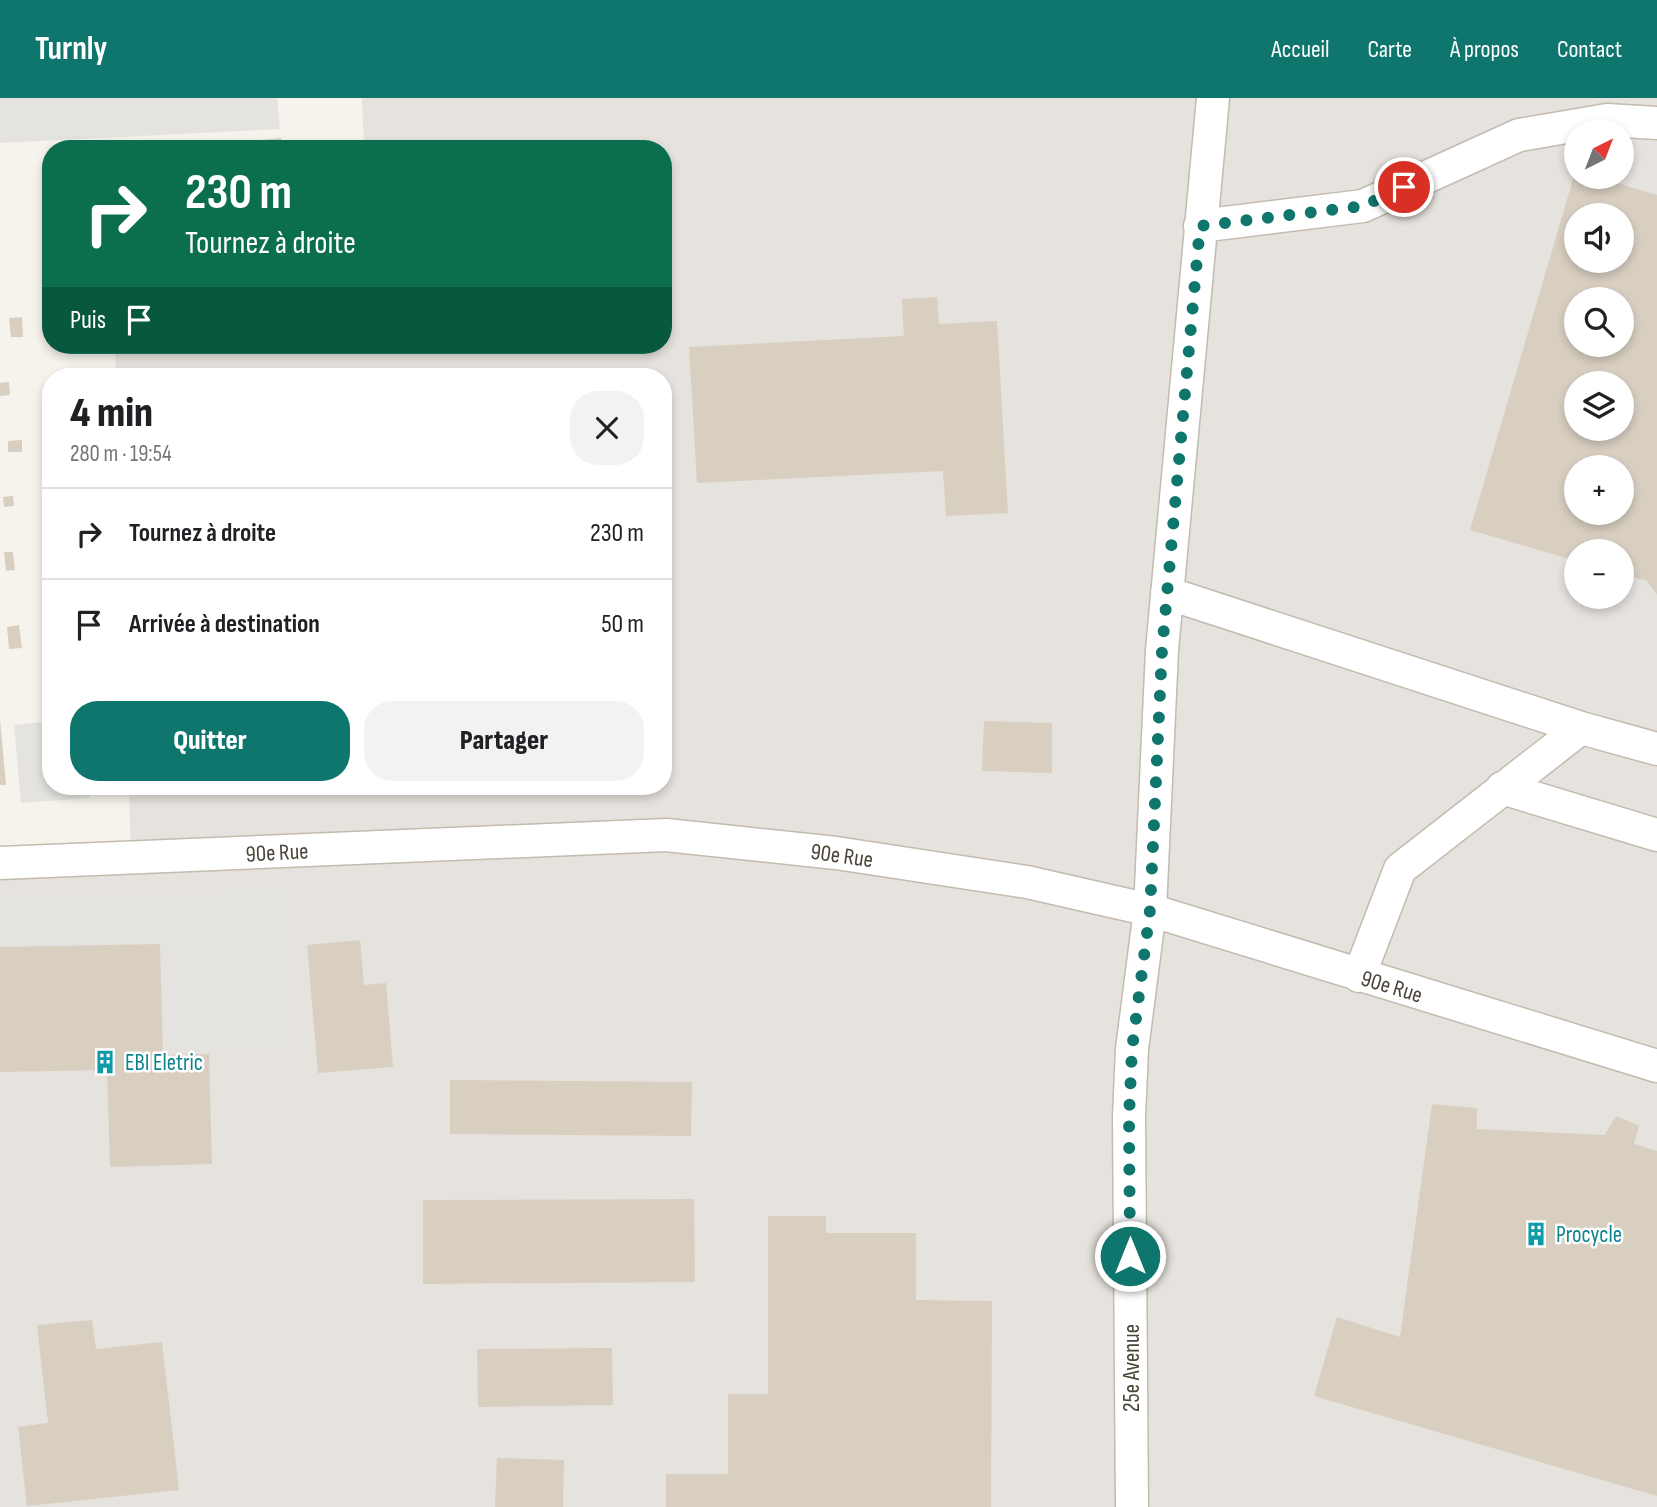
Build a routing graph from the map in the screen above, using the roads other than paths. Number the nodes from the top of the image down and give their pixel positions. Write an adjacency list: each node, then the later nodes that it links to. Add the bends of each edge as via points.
1 (1213, 98): 3 (street, 25e Avenue)
2 (1657, 123): 3 (street, via 1607,120 1519,135 1363,206)
3 (1200, 226): 4 (street, 25e Avenue)
4 (1167, 593): 5 (street); 10 (street, 25e Avenue)
5 (1581, 727): 6 (street); 7 (street)
6 (1657, 749)
7 (1502, 788): 8 (street); 11 (street, via 1400,869)
8 (1657, 835)
9 (0, 863): 10 (street, 90e Rue, via 666,835 836,853 1027,882)
10 (1150, 910): 11 (street, 90e Rue); 13 (street, 25e Avenue, via 1132,1049 1129,1117)
11 (1359, 976): 12 (street, 90e Rue)
12 (1657, 1066)
13 (1132, 1507)

